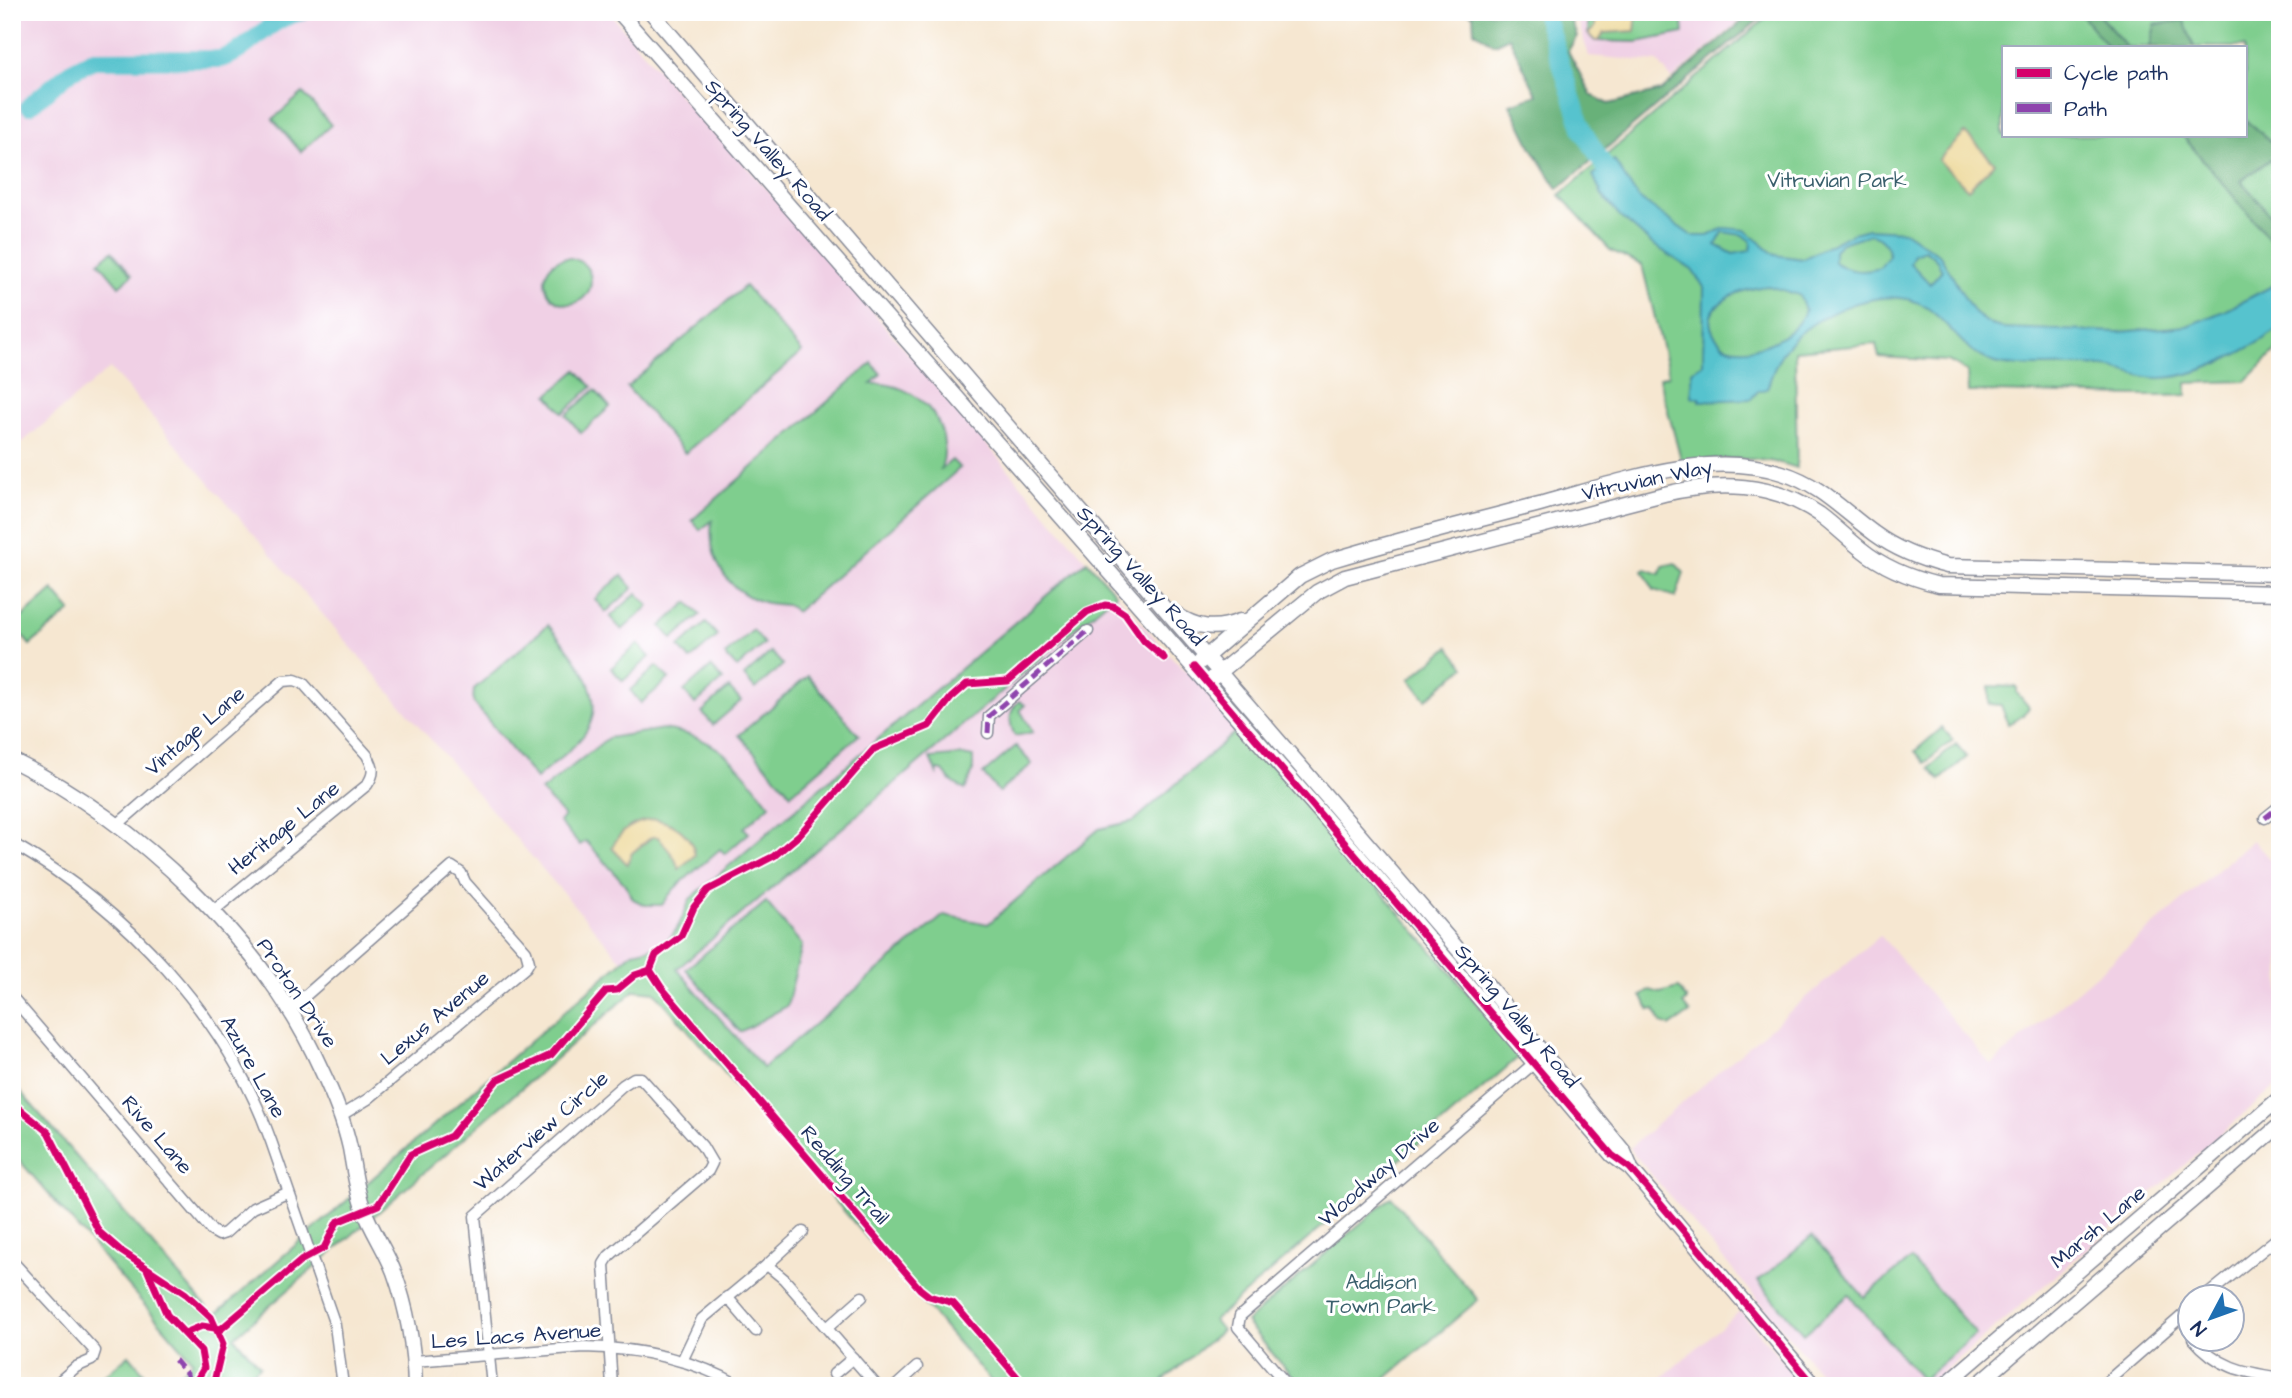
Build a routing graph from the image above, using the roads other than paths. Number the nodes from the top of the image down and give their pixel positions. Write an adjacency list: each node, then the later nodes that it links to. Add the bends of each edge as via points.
1 (619, 12): 8 (main road, Spring Valley Road)
2 (651, 12): 6 (main road, Spring Valley Road)
3 (1707, 465): 4 (main road); 5 (main road, Vitruvian Way); 10 (main road, Vitruvian Way, via 1748,466 1806,482 1906,553 1947,566)
4 (1709, 485): 7 (main road, Vitruvian Way); 12 (main road, Vitruvian Way, via 1758,488 1797,501 1875,560 1938,585)
5 (1503, 514): 7 (main road); 9 (main road, Vitruvian Way)
6 (1094, 525): 8 (main road); 13 (main road, Spring Valley Road)
7 (1507, 535): 11 (main road, Vitruvian Way)
8 (1080, 537): 17 (main road, Spring Valley Road)
9 (1384, 544): 11 (main road, via 1381,556); 14 (main road, Vitruvian Way, via 1332,560 1300,576)
10 (2280, 574)
11 (1345, 577): 18 (main road, Vitruvian Way, via 1317,592)
12 (2280, 593)
13 (1160, 604): 14 (main road, via 1194,625 1209,628); 16 (main road, Spring Valley Road)
14 (1251, 617): 16 (main road, Vitruvian Way)
15 (1088, 631): 21 (street, via 989,716)
16 (1205, 657): 17 (main road, Vitruvian Way); 18 (main road, Spring Valley Road)
17 (1194, 667): 20 (main road, Spring Valley Road)
18 (1219, 673): 20 (main road, Vitruvian Way); 30 (main road, Spring Valley Road)
19 (303, 683): 25 (street, Vintage Lane, via 283,681); 27 (street, Heritage Lane, via 367,755 374,769 367,785)
20 (1208, 683): 30 (main road, Spring Valley Road)
21 (989, 733)
22 (12, 760): 25 (main road, Proton Drive, via 79,797)
23 (2280, 806): 24 (street)
24 (2265, 818)
25 (117, 825): 27 (main road, Proton Drive, via 179,877)
26 (12, 843): 34 (street, Azure Lane, via 50,866 119,921 195,1006 262,1116)
27 (212, 912): 29 (main road, Proton Drive)
28 (12, 997): 34 (street, Rive Lane, via 212,1231 225,1233 253,1208)
29 (288, 1011): 32 (main road, Proton Drive, via 321,1068); 32 (street, Lexus Avenue, via 452,867 526,950 526,967 368,1100)
30 (1539, 1058): 64 (street, Woodway Drive, via 1238,1320 1238,1327); 65 (main road, Spring Valley Road, via 1624,1152 1630,1168)
31 (2280, 1098): 40 (main road, Marsh Lane)
32 (340, 1116): 51 (main road, Proton Drive, via 364,1210 397,1282)
33 (2280, 1125): 43 (main road, Marsh Lane)
34 (287, 1193): 57 (street, Azure Lane, via 335,1325)
35 (803, 1232): 38 (street)
36 (2280, 1236): 39 (street)
37 (12, 1261): 56 (street, via 96,1355)
38 (767, 1265): 41 (street); 45 (street)
39 (2224, 1282)
40 (2059, 1288): 43 (main road); 66 (main road, Marsh Lane)
41 (727, 1297): 46 (street); 52 (street, via 702,1319)
42 (862, 1297): 45 (street)
43 (2073, 1304): 67 (main road, Marsh Lane)
44 (2176, 1321): 68 (street)
45 (827, 1328): 50 (street)
46 (756, 1331)
47 (608, 1348): 49 (street, Les Lacs Avenue); 49 (street, Waterview Circle, via 604,1264 712,1163 641,1078 623,1085 475,1216); 52 (street, Les Lacs Avenue); 60 (street)
48 (2206, 1352): 55 (street, via 2227,1367)
49 (491, 1356): 51 (street, Les Lacs Avenue); 59 (street)
50 (853, 1358): 54 (street); 62 (street)
51 (414, 1362): 58 (main road, Proton Drive)
52 (682, 1362): 61 (street, Les Lacs Avenue)
53 (917, 1367): 63 (street)
54 (834, 1374)
55 (2280, 1378)
56 (54, 1386)
57 (342, 1386)
58 (415, 1386)
59 (492, 1386)
60 (612, 1386)
61 (740, 1386)
62 (877, 1386)
63 (896, 1386)
64 (1287, 1386)
65 (1815, 1386)
66 (1944, 1386)
67 (1976, 1386)
68 (2102, 1386)

